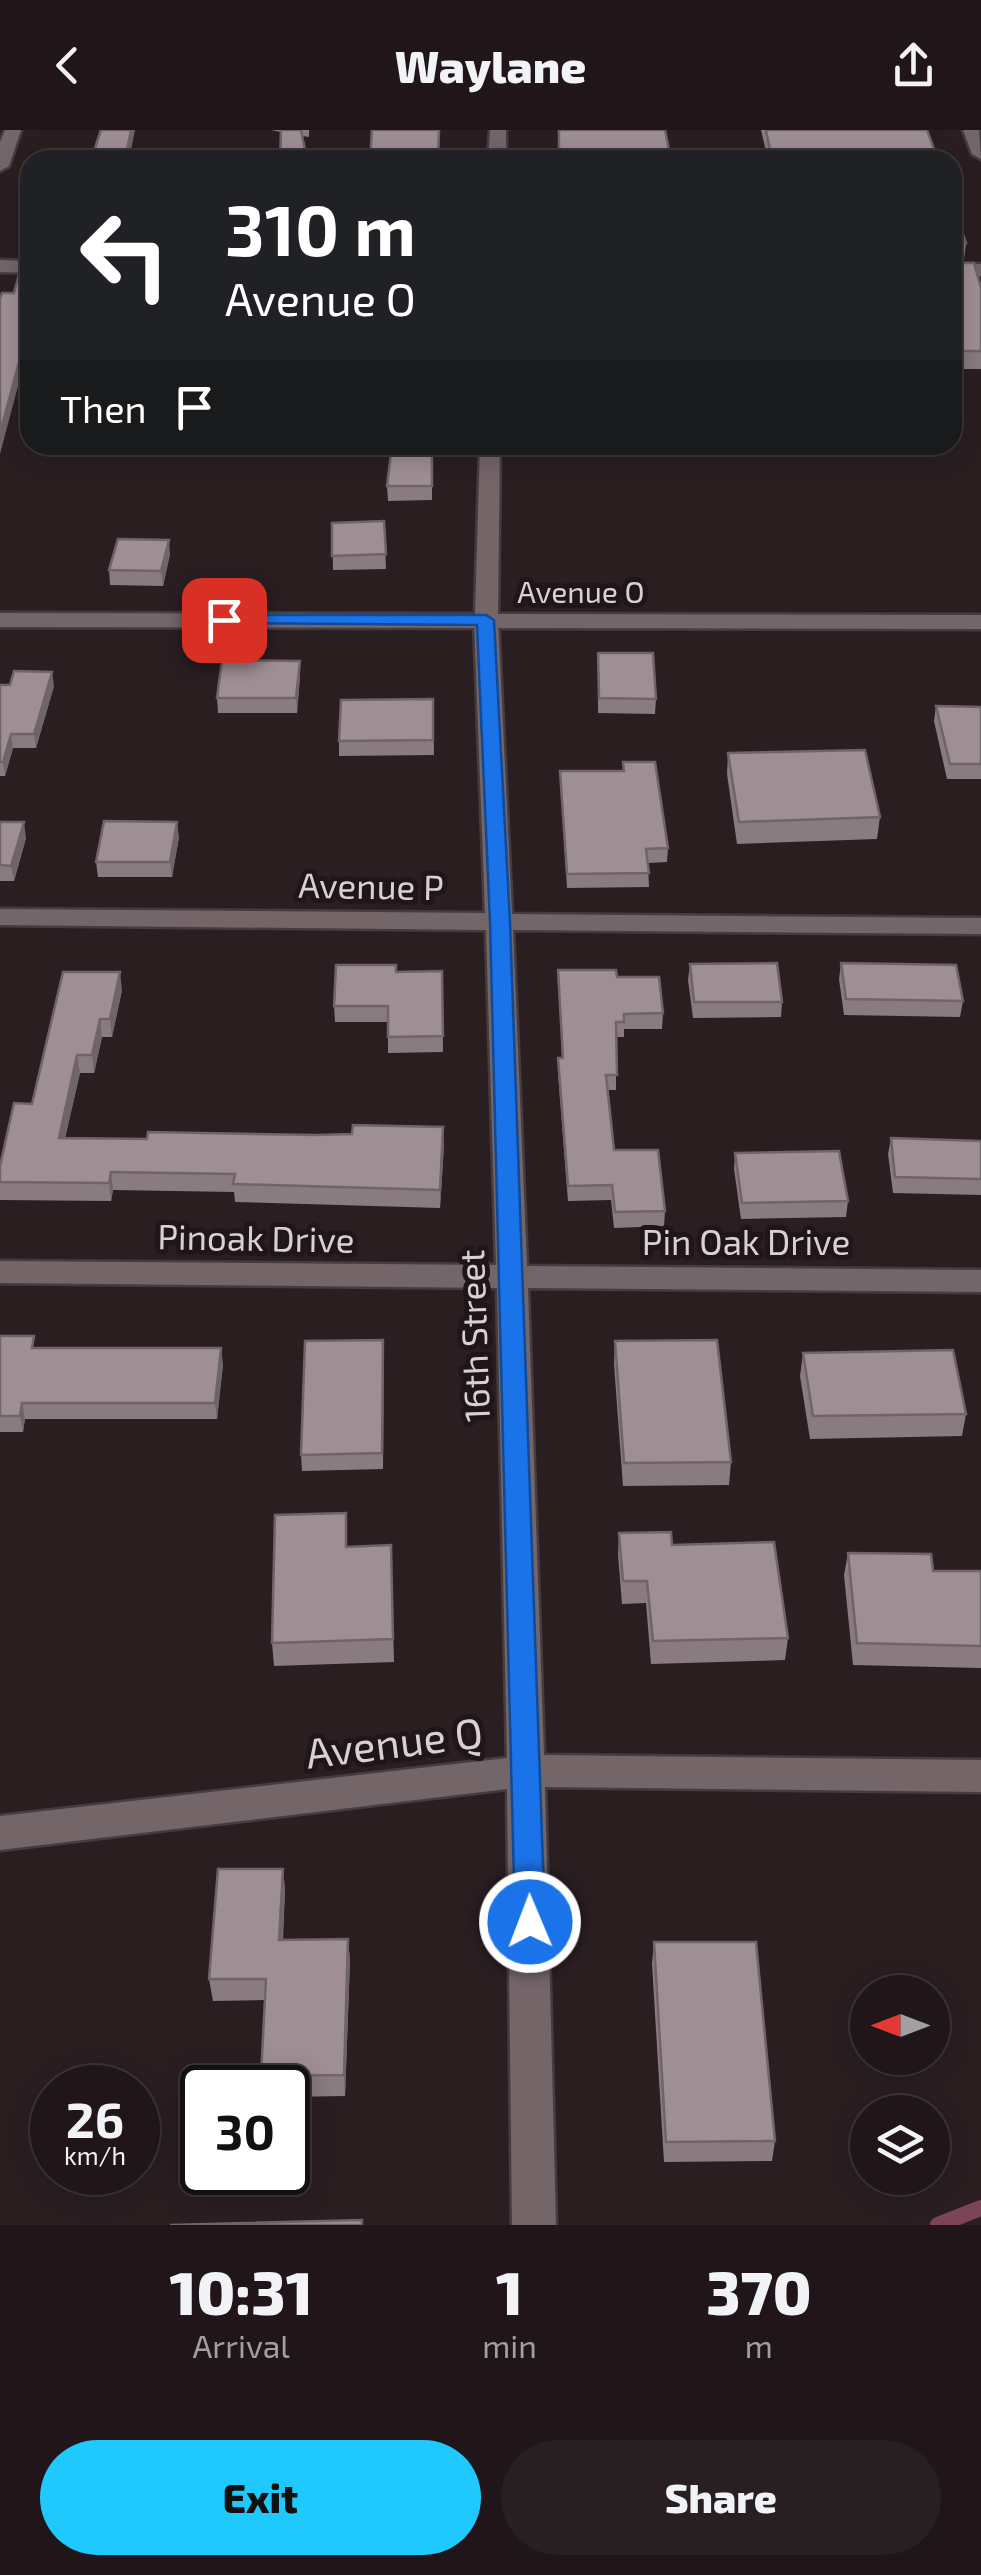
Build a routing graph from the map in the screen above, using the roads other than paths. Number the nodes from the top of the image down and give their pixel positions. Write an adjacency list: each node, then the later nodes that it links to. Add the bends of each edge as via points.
1 (13, 130): 4 (street)
2 (972, 130): 3 (street)
3 (981, 154)
4 (0, 166)
5 (490, 455): 7 (street, 16th Street)
6 (0, 620): 7 (street, Avenue O)
7 (486, 620): 8 (street, Avenue O); 10 (street, 16th Street)
8 (981, 622)
9 (0, 917): 10 (street, Avenue P)
10 (500, 922): 11 (street, Avenue P); 13 (street, 16th Street)
11 (981, 926)
12 (0, 1272): 13 (street, Pinoak Drive)
13 (511, 1277): 14 (street, Pin Oak Drive); 15 (street, 16th Street)
14 (981, 1281)
15 (528, 1770): 16 (street, Avenue Q); 17 (street, Avenue Q); 18 (street, 16th Street)
16 (981, 1776)
17 (0, 1833)
18 (534, 2225)

